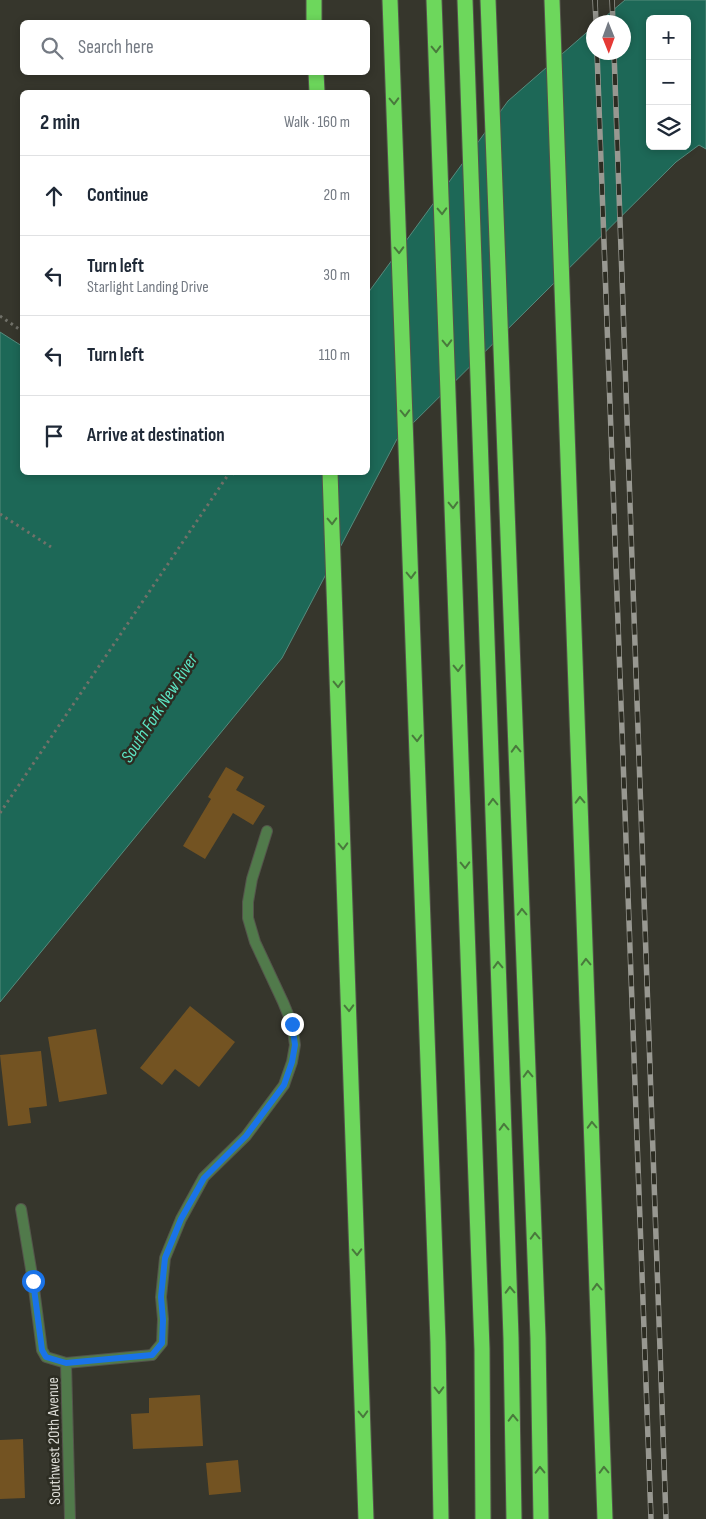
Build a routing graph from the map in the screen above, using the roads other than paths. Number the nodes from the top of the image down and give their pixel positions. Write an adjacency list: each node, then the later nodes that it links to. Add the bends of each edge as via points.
1 (314, 0): 7 (highway)
2 (390, 0): 16 (highway, one-way to 16, via 438,1342)
3 (434, 0): 17 (highway, one-way to 17, via 482,1349)
4 (465, 0): 18 (highway, one-way to 4, via 511,1338)
5 (488, 0): 19 (highway, one-way to 5, via 538,1338)
6 (552, 0): 20 (highway, one-way to 6)
7 (314, 20)
8 (316, 75): 9 (highway)
9 (317, 90)
10 (330, 475): 15 (highway, one-way to 15)
11 (267, 831): 13 (street, via 252,879 248,918 255,942 292,1024 295,1045 284,1085 246,1136 204,1178 181,1219 165,1258 161,1297 162,1343 152,1355)
12 (21, 1209): 13 (street, via 42,1350 46,1357)
13 (66, 1363): 14 (street, Southwest 20th Avenue)
14 (70, 1519)
15 (366, 1519)
16 (441, 1519)
17 (483, 1519)
18 (514, 1519)
19 (541, 1519)
20 (605, 1519)

